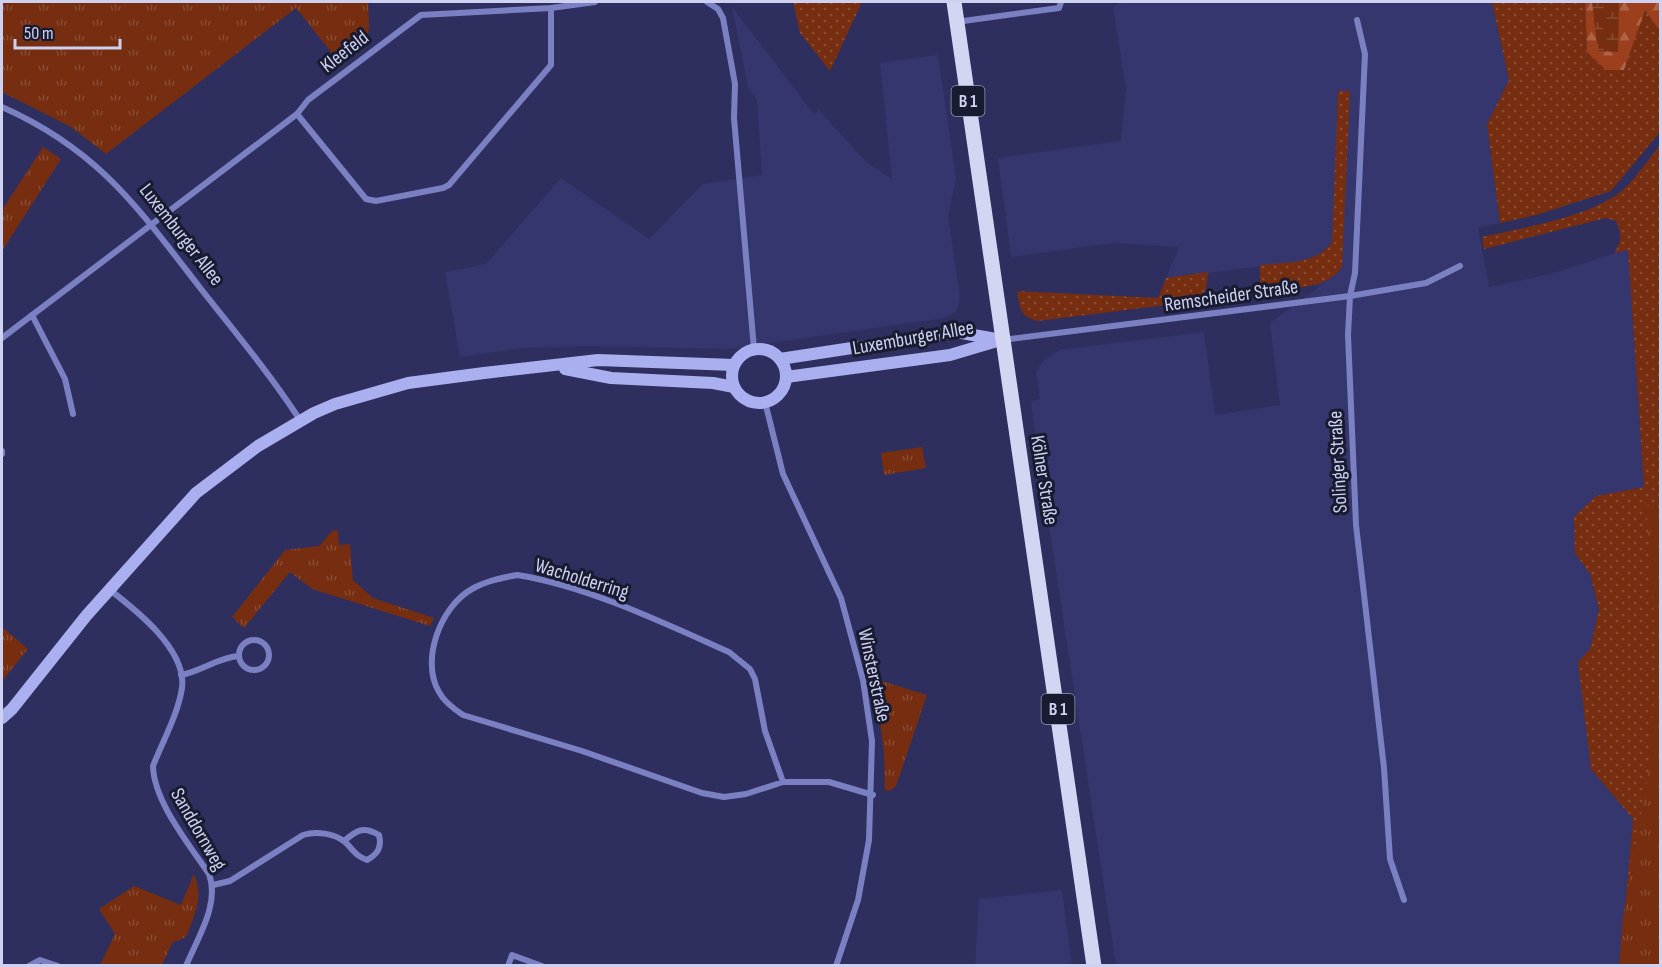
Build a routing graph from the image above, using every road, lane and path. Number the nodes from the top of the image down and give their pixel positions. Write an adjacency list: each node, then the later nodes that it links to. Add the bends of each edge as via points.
1 (595, 2): 5 (street, Kleefeld)
2 (706, 2): 16 (street, via 718,9 723,18 735,84 734,118)
3 (954, 2): 7 (main road, Kölner Straße / B 1)
4 (1061, 2): 7 (street, via 1059,8)
5 (551, 8): 9 (street, Kleefeld, via 416,17 308,99); 9 (street, via 551,65 443,188 376,201 366,199)
6 (1356, 20): 12 (street, Solinger Straße, via 1365,54 1364,115 1355,273)
7 (956, 22): 15 (main road, Kölner Straße / B 1)
8 (2, 107): 10 (street, Luxemburger Allee, via 62,139 118,186)
9 (297, 114): 10 (street, Kleefeld)
10 (153, 225): 13 (street, Kleefeld); 24 (street, Luxemburger Allee)
11 (1460, 266): 12 (street, Remscheider Straße, via 1426,283)
12 (1350, 297): 15 (street, Remscheider Straße); 33 (street, Solinger Straße, via 1348,346 1356,525 1384,768 1389,859)
13 (32, 315): 14 (street, Kleefeld); 23 (street, via 65,378)
14 (2, 338)
15 (1002, 340): 17 (street, Luxemburger Allee, via 956,332); 20 (street, Luxemburger Allee, via 950,355); 40 (main road, Kölner Straße / B 1)
16 (754, 349): 17 (street, Luxemburger Allee, via 765,350); 18 (street, via 740,356)
17 (780, 359): 20 (street)
18 (734, 365): 19 (street, via 598,360); 21 (street)
19 (554, 366): 21 (street, via 611,378); 24 (street, via 408,383 335,404)
20 (786, 376): 22 (street, via 781,392)
21 (734, 387): 22 (street, via 747,401)
22 (765, 402): 30 (street, Winsterstraße, via 783,474 841,598 865,690 872,741)
23 (74, 414)
24 (300, 420): 25 (street, via 229,466 196,493)
25 (110, 590): 27 (street, via 149,621); 28 (street)
26 (238, 656): 26 (street, via 242,665 251,670 261,669 270,656 268,647 254,639 240,648); 27 (street, via 223,657)
27 (181, 675): 32 (street, Sanddornweg, via 180,698 153,766 154,785)
28 (2, 718)
29 (783, 782): 29 (street, Wacholderring, via 765,731 755,679 750,669 729,652 646,615 539,579 517,576 492,580 470,590 453,604 441,625 432,674 439,692 463,715 702,793 723,797 746,794); 30 (street, Wacholderring, via 829,782)
30 (873, 795): 39 (street, Winsterstraße, via 858,900)
31 (344, 841): 31 (street, via 367,860 374,856 381,842 379,835 365,828); 32 (street, via 321,832 303,836 230,882)
32 (213, 885): 36 (street, Sanddornweg, via 210,907)
33 (1404, 900)
34 (29, 966): 35 (street, via 40,960)
35 (58, 966)
36 (186, 966)
37 (508, 966): 38 (street, via 512,956)
38 (542, 966)
39 (836, 966)
40 (1094, 966)

